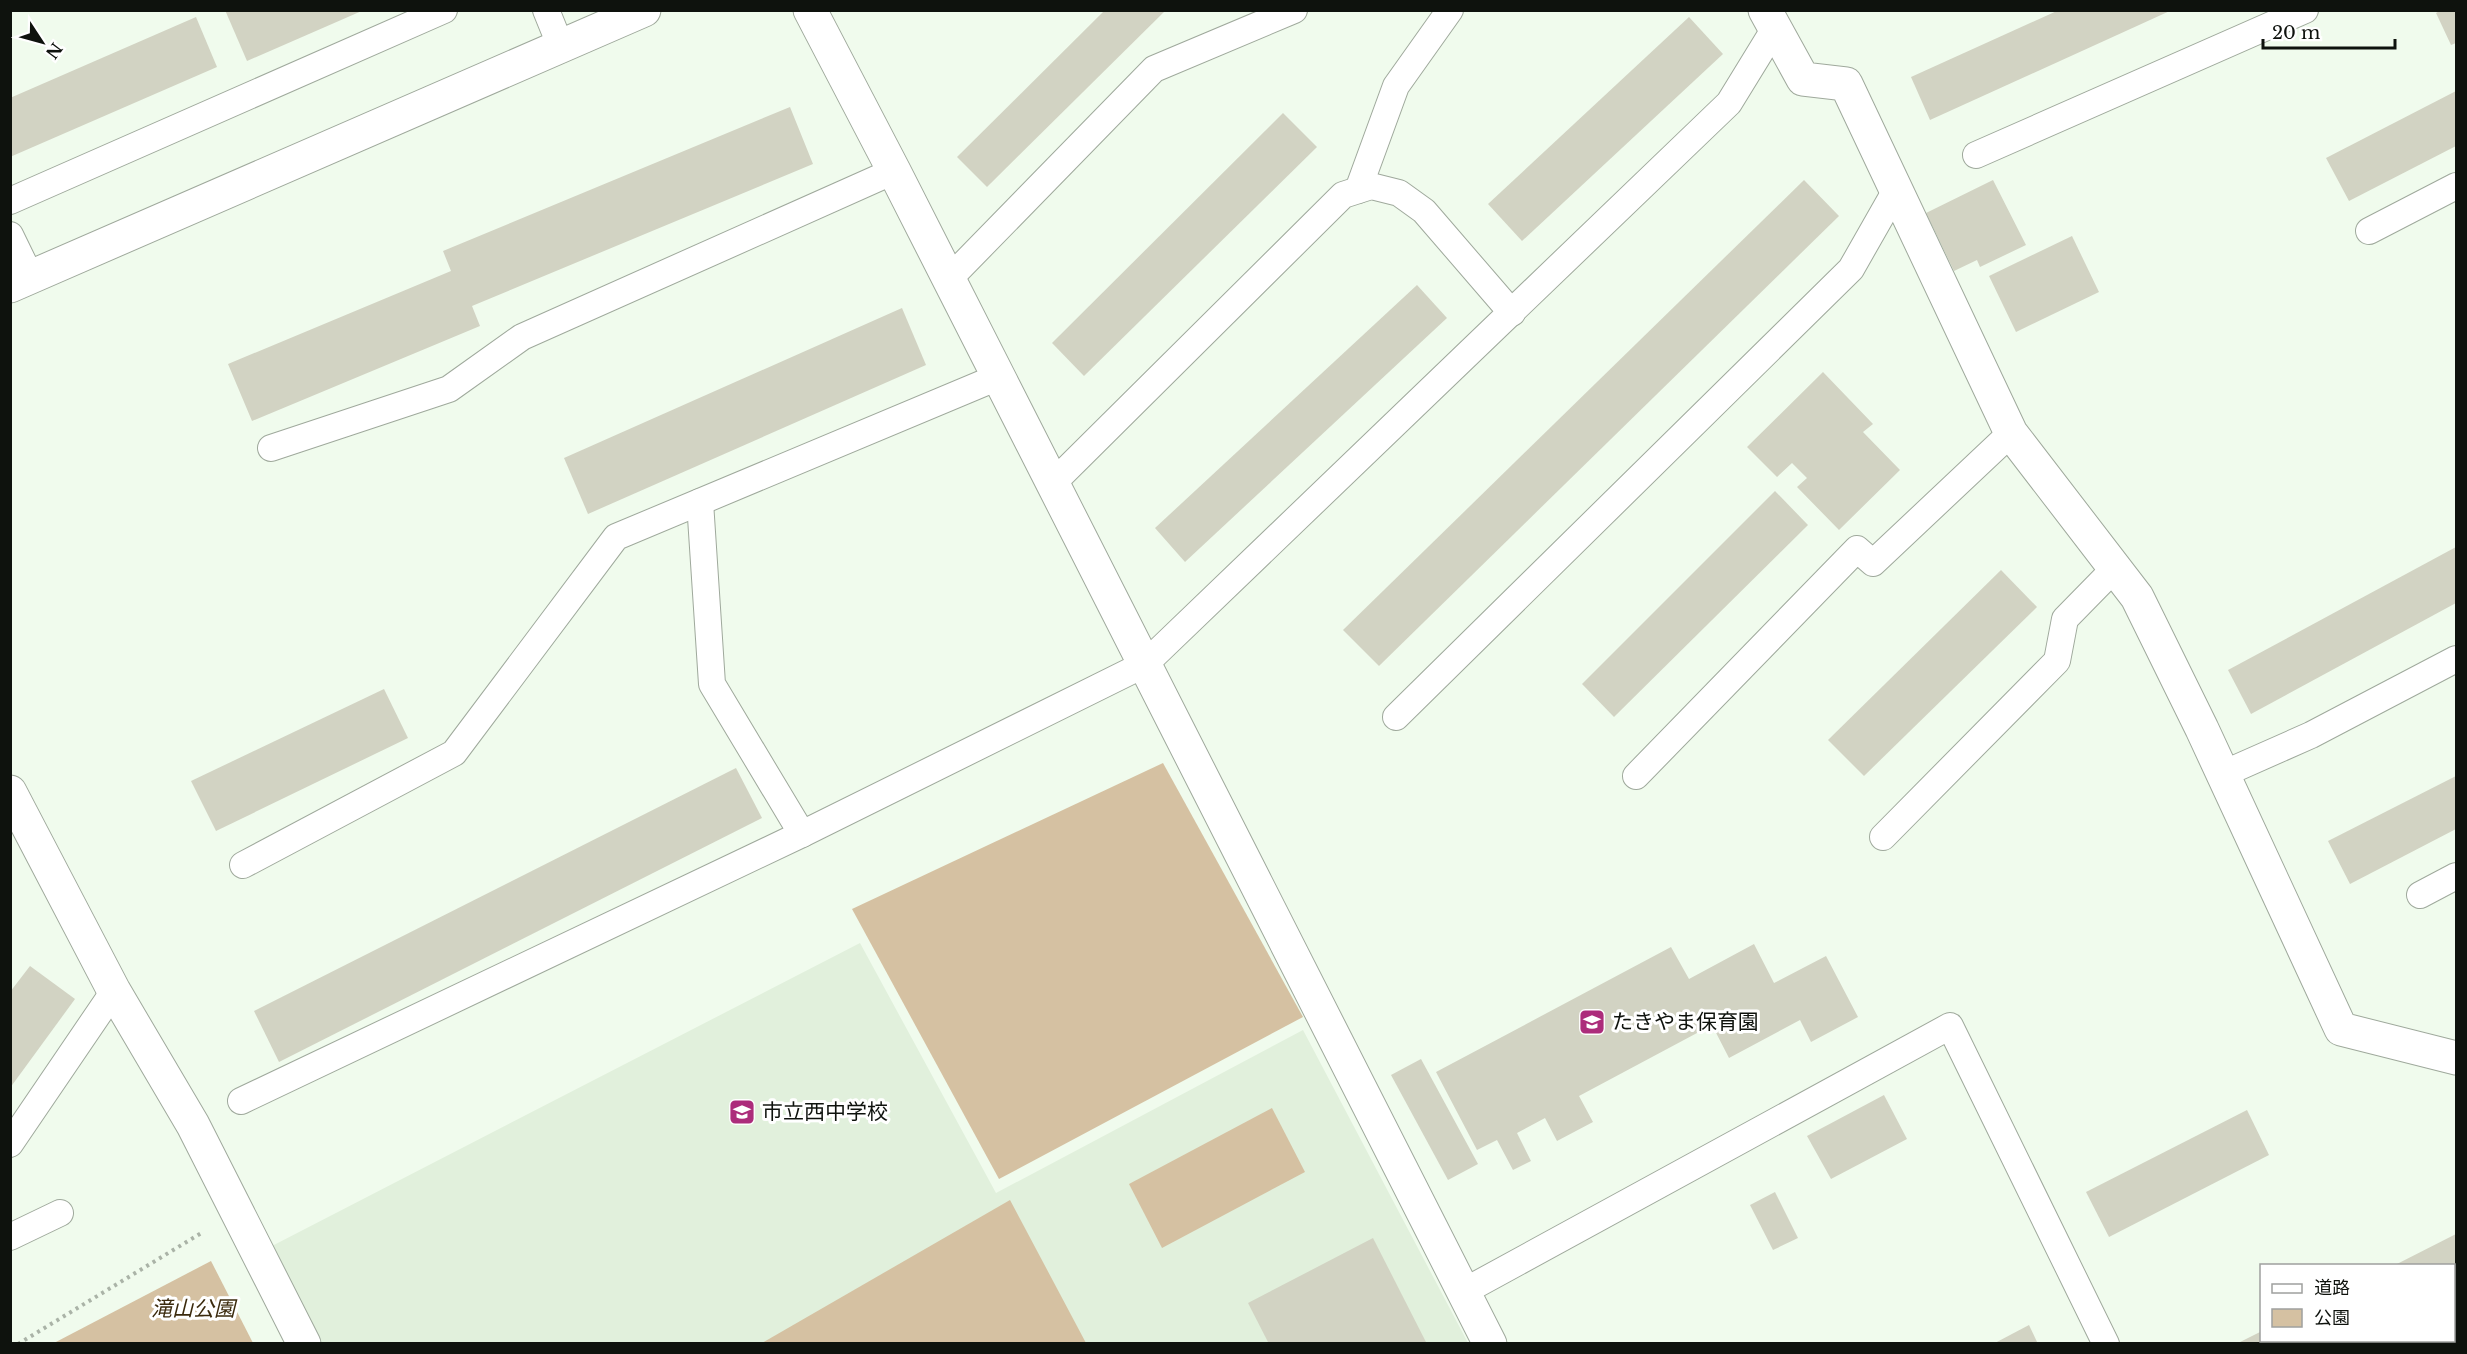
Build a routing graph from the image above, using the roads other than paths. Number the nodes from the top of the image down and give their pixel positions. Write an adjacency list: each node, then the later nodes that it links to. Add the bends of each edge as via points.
1 (444, 10): 15 (lane)
2 (546, 10): 9 (lane)
3 (644, 10): 9 (street)
4 (810, 10): 11 (street)
5 (1294, 10): 18 (lane, via 1154,69)
6 (1450, 10): 13 (lane, via 1396,86)
7 (2305, 10): 10 (lane)
8 (1770, 19): 14 (street, via 1803,79 1846,84); 20 (lane, via 1729,103)
9 (561, 47): 19 (street)
10 (1976, 155)
11 (894, 171): 18 (street); 23 (lane, via 522,337 449,388)
12 (2457, 186): 16 (lane)
13 (1358, 190): 20 (lane, via 1371,186 1399,193 1424,211); 24 (lane, via 1343,195)
14 (1896, 190): 22 (street); 29 (lane, via 1851,269)
15 (10, 201)
16 (2369, 231)
17 (10, 235): 19 (lane)
18 (949, 279): 21 (street)
19 (21, 282)
20 (1512, 313): 28 (lane)
21 (999, 377): 24 (street); 25 (lane)
22 (2011, 432): 26 (street); 31 (lane, via 1873,563 1857,549)
23 (271, 448)
24 (1053, 483): 28 (street)
25 (700, 502): 33 (lane, via 712,684); 35 (lane, via 616,537 454,753)
26 (2115, 568): 30 (street, via 2137,597); 34 (lane, via 2066,620 2057,660)
27 (2457, 659): 30 (lane, via 2311,735)
28 (1145, 664): 33 (lane); 44 (street)
29 (1396, 717)
30 (2223, 774): 39 (street, via 2341,1029)
31 (1636, 776)
32 (10, 792): 38 (street)
33 (802, 834): 40 (lane)
34 (1883, 837)
35 (243, 865)
36 (2457, 876): 37 (lane)
37 (2420, 895)
38 (114, 991): 41 (lane); 45 (street, via 193,1125)
39 (2457, 1058)
40 (241, 1101)
41 (10, 1144)
42 (60, 1213): 43 (lane)
43 (10, 1237)
44 (1463, 1292): 46 (street); 47 (lane, via 1950,1026)
45 (304, 1344)
46 (1490, 1344)
47 (2106, 1344)

